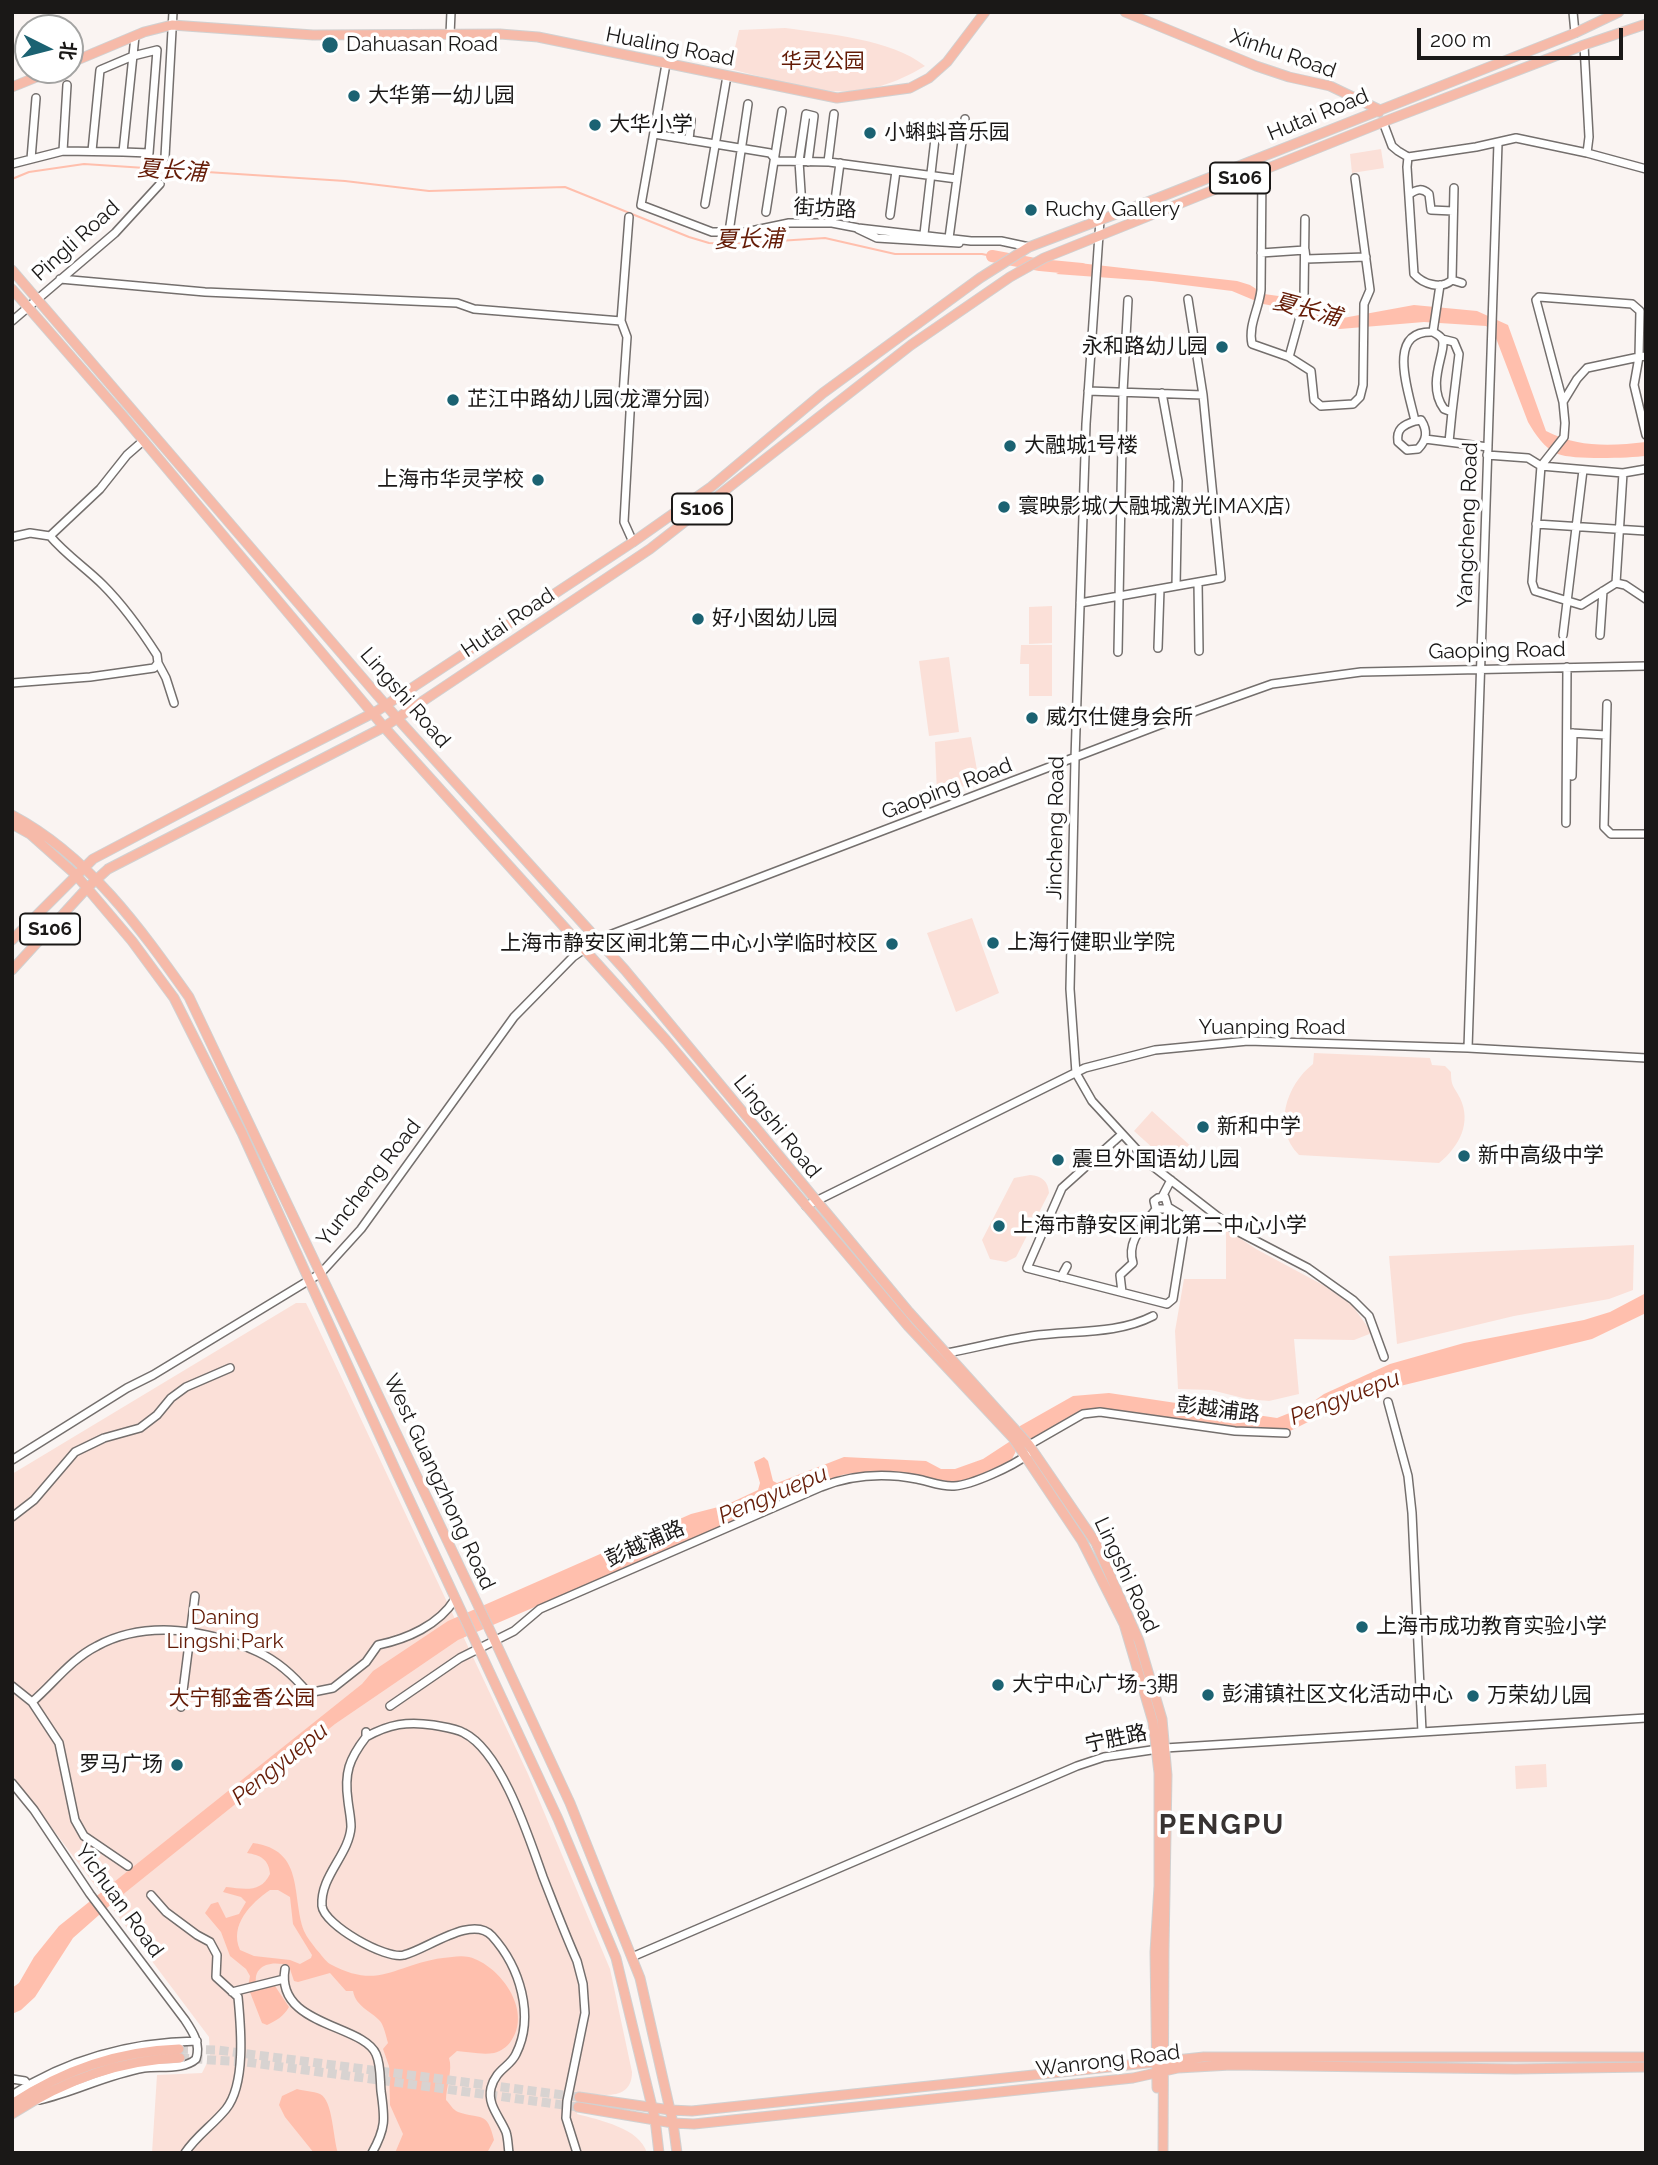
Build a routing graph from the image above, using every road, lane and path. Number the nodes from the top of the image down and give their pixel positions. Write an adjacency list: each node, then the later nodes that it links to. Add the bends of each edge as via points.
1 (173, 12): 8 (street)
2 (452, 12): 10 (street)
3 (985, 12): 16 (main road, Hualing Road, via 947,62 910,89 837,98)
4 (1125, 12): 20 (main road, Xinhu Road, via 1256,66 1330,86)
5 (1573, 12): 9 (street)
6 (1619, 12): 9 (main road, Hutai Road / S106)
7 (1646, 23): 12 (main road, Hutai Road / S106)
8 (172, 25): 10 (main road, Hualing Road, via 313,35); 11 (main road, Hualing Road); 36 (street)
9 (1575, 33): 20 (main road, Hutai Road / S106)
10 (450, 35): 15 (main road, Hualing Road, via 538,37)
11 (135, 36): 13 (street); 14 (main road, Hualing Road)
12 (1584, 45): 25 (main road, Hutai Road / S106); 35 (street)
13 (133, 56): 33 (street, via 100,70); 34 (street); 34 (street, via 157,50 149,153)
14 (84, 57)
15 (666, 64): 16 (main road, Hualing Road); 27 (street, 街坊路)
16 (727, 76): 30 (street)
17 (67, 85): 32 (street)
18 (36, 98): 39 (street)
19 (748, 104): 31 (street)
20 (1378, 109): 25 (main road); 60 (main road, Hutai Road / S106)
21 (782, 111): 38 (street)
22 (834, 114): 42 (street)
23 (965, 119): 50 (street)
24 (691, 120): 28 (street)
25 (1382, 122): 37 (street, via 1392,146); 45 (main road, Hutai Road / S106)
26 (936, 130): 48 (street)
27 (654, 134): 28 (street); 64 (street, 街坊路, via 641,205 712,232)
28 (689, 140): 30 (street)
29 (1497, 143): 35 (street, via 1522,139); 37 (street); 103 (street, Yangcheng Road)
30 (715, 144): 31 (street); 54 (street)
31 (741, 148): 38 (street); 64 (street)
32 (63, 151): 33 (street); 39 (street)
33 (92, 151): 34 (street)
34 (123, 152)
35 (1587, 153): 46 (street)
36 (165, 157)
37 (1408, 157): 53 (street)
38 (775, 158): 40 (street); 56 (street)
39 (31, 159): 44 (street)
40 (799, 161): 41 (street); 41 (street, via 806,114 814,116); 61 (street)
41 (808, 162): 42 (street)
42 (828, 162): 43 (street)
43 (840, 163): 47 (street); 62 (street)
44 (12, 164)
45 (1262, 169): 66 (main road, Hutai Road / S106); 71 (street)
46 (1646, 169)
47 (896, 171): 48 (street); 57 (street)
48 (930, 176): 50 (street); 65 (street)
49 (1355, 178): 72 (street)
50 (957, 179): 67 (street)
51 (160, 184): 75 (street, Pingli Road, via 115,233)
52 (1454, 188): 55 (street)
53 (1410, 194): 55 (street, via 1424,190 1431,210); 78 (street, via 1413,274 1423,282)
54 (705, 204)
55 (1453, 211): 76 (street)
56 (766, 212)
57 (890, 215)
58 (629, 217): 87 (street)
59 (1305, 219): 70 (street)
60 (1100, 220): 66 (street); 69 (main road, Hutai Road / S106)
61 (803, 223): 62 (street, 街坊路); 64 (street, 街坊路)
62 (832, 223): 63 (street, 街坊路)
63 (858, 228): 65 (street, 街坊路); 68 (street, via 877,239)
64 (729, 232)
65 (924, 234): 67 (street, 街坊路)
66 (1097, 235): 92 (street, Jincheng Road); 138 (main road, Hutai Road / S106, via 1010,278 911,345 650,549)
67 (949, 238): 68 (street, 街坊路)
68 (971, 241): 69 (street, 街坊路)
69 (1029, 247): 114 (main road, Hutai Road / S106, via 823,393 711,487)
70 (1305, 250): 71 (street); 73 (street)
71 (1261, 253): 91 (street, via 1259,304 1249,331 1252,344)
72 (1366, 257): 73 (street); 91 (street, via 1370,290 1364,304 1360,397 1353,404 1321,406 1314,400 1311,371)
73 (1306, 259): 80 (street)
74 (12, 270): 81 (main road, Lingshi Road)
75 (60, 279): 81 (street, Pingli Road); 87 (street, via 205,292 457,303 474,309)
76 (1452, 280): 77 (street); 78 (street)
77 (1462, 283)
78 (1440, 285): 88 (street)
79 (12, 289): 84 (main road, Lingshi Road)
80 (1304, 297)
81 (37, 299): 84 (street, Pingli Road); 136 (main road, Lingshi Road)
82 (1188, 299): 95 (street)
83 (1128, 300): 93 (street)
84 (28, 307): 86 (street, Pingli Road); 101 (main road, Lingshi Road)
85 (1300, 317): 91 (street)
86 (12, 321)
87 (621, 321): 114 (street, via 627,337 623,395 631,395 624,522)
88 (1433, 329): 89 (street); 98 (street, via 1409,338 1405,345 1406,383)
89 (1442, 339): 97 (street, via 1436,388 1444,410); 97 (street, via 1454,342 1459,354)
90 (1642, 356): 96 (street, via 1587,368); 96 (street, via 1640,311 1632,304 1539,297 1536,300); 99 (street, via 1634,385)
91 (1289, 357)
92 (1088, 391): 93 (street); 123 (street, Jincheng Road)
93 (1123, 392): 94 (street); 120 (street)
94 (1162, 394): 95 (street); 117 (street, via 1178,481)
95 (1203, 395): 115 (street, via 1221,578)
96 (1563, 402): 104 (street, via 1564,437)
97 (1452, 412): 102 (street)
98 (1415, 421): 100 (street, via 1425,426); 100 (street, via 1404,425 1398,442 1412,450)
99 (1646, 435)
100 (1425, 439): 102 (street)
101 (143, 441): 112 (street); 137 (main road, Lingshi Road)
102 (1449, 442): 103 (street)
103 (1487, 451): 104 (street, via 1528,458); 131 (street, Yangcheng Road)
104 (1541, 466): 106 (street); 108 (street)
105 (1646, 469): 107 (street)
106 (1583, 470): 107 (street); 109 (street)
107 (1623, 473): 110 (street)
108 (1536, 524): 109 (street); 122 (street, via 1535,591)
109 (1577, 526): 110 (street); 122 (street)
110 (1620, 529): 111 (street); 116 (street)
111 (1646, 531)
112 (50, 536): 113 (street, via 30,533); 129 (street, via 125,610)
113 (12, 537)
114 (633, 542): 136 (main road, Hutai Road / S106)
115 (1198, 582): 117 (street); 127 (street)
116 (1616, 583): 119 (street); 121 (street)
117 (1176, 586): 118 (street)
118 (1160, 589): 120 (street); 126 (street)
119 (1603, 591): 122 (street, via 1581,605); 125 (street)
120 (1119, 596): 123 (street); 128 (street)
121 (1646, 599)
122 (1568, 602): 124 (street)
123 (1080, 603): 142 (street, Jincheng Road)
124 (1563, 635)
125 (1600, 635)
126 (1158, 648)
127 (1199, 651)
128 (1118, 652)
129 (158, 663): 133 (street, via 154,668 114,675); 134 (street)
130 (1646, 666): 132 (street, Gaoping Road)
131 (1481, 667): 132 (street, Gaoping Road); 142 (street, Gaoping Road, via 1361,672 1272,684); 156 (street, Yangcheng Road)
132 (1567, 667): 140 (street)
133 (12, 682)
134 (174, 703)
135 (1607, 704): 141 (street)
136 (387, 705): 137 (main road, Hutai Road / S106); 138 (main road, Lingshi Road)
137 (373, 713): 139 (main road, Lingshi Road); 148 (main road, Hutai Road / S106)
138 (397, 718): 139 (main road, Hutai Road / S106); 152 (main road, Lingshi Road)
139 (384, 727): 150 (main road, Hutai Road / S106, via 108,869); 154 (main road, Lingshi Road)
140 (1570, 733): 141 (street); 143 (street); 145 (street)
141 (1606, 735): 147 (street, via 1604,827 1611,834)
142 (1075, 759): 152 (street, Gaoping Road); 158 (street, Jincheng Road, via 1070,989)
143 (1572, 776)
144 (12, 815): 148 (main road, West Guangzhong Road, via 37,828)
145 (1566, 823)
146 (12, 824): 149 (main road, West Guangzhong Road)
147 (1646, 834)
148 (85, 866): 149 (main road, Hutai Road / S106); 150 (main road, West Guangzhong Road)
149 (76, 875): 151 (main road, West Guangzhong Road); 153 (main road, Hutai Road / S106)
150 (97, 879): 151 (main road, Hutai Road / S106); 167 (main road, West Guangzhong Road, via 189,998)
151 (87, 888): 155 (main road, Hutai Road / S106); 169 (main road, West Guangzhong Road, via 174,998)
152 (598, 939): 154 (street, Yuncheng Road); 162 (main road, Lingshi Road)
153 (12, 940)
154 (584, 949): 163 (main road, Lingshi Road); 167 (street, Yuncheng Road, via 514,1017 361,1229)
155 (12, 970)
156 (1468, 1048): 157 (street, Yuanping Road); 158 (street, Yuanping Road, via 1220,1042 1155,1050)
157 (1646, 1058)
158 (1076, 1073): 159 (street, Jincheng Road, via 1092,1101); 162 (street, Yuanping Road)
159 (1122, 1134): 160 (street, Jincheng Road); 168 (street, via 1062,1188 1027,1268)
160 (1171, 1180): 161 (street); 173 (street, Jincheng Road, via 1235,1230 1308,1268 1353,1300 1369,1316)
161 (1162, 1197): 164 (street); 165 (street, via 1154,1201)
162 (816, 1202): 163 (street, Yuanping Road); 172 (main road, Lingshi Road)
163 (806, 1206): 176 (main road, Lingshi Road, via 908,1326)
164 (1168, 1207): 165 (street); 170 (street, via 1186,1218 1173,1299 1167,1304)
165 (1157, 1209): 170 (street, via 1135,1237 1130,1254 1133,1263 1121,1275)
166 (1067, 1266): 168 (street)
167 (321, 1273): 169 (street, Yuncheng Road); 180 (main road, West Guangzhong Road)
168 (1061, 1277): 170 (street)
169 (309, 1280): 179 (street, Yuncheng Road); 181 (main road, West Guangzhong Road)
170 (1122, 1292)
171 (1153, 1317): 172 (street, via 1105,1330 1031,1336)
172 (947, 1353): 176 (main road, Lingshi Road)
173 (1384, 1357)
174 (230, 1368): 182 (street, via 186,1387 140,1429 104,1438 75,1452 34,1500)
175 (1388, 1402): 193 (street, via 1408,1476 1412,1513)
176 (1009, 1428): 178 (main road, Lingshi Road)
177 (1286, 1433): 178 (street, 彭越浦路, via 1235,1431 1100,1412 1083,1414)
178 (1027, 1450): 186 (street, 彭越浦路, via 970,1482 953,1486 913,1478 844,1478 540,1609); 194 (main road, Lingshi Road, via 1082,1541 1124,1624)
179 (12, 1460)
180 (411, 1464): 181 (main road); 186 (main road, West Guangzhong Road)
181 (396, 1471): 184 (main road, West Guangzhong Road)
182 (12, 1517)
183 (195, 1596): 185 (street)
184 (456, 1602): 185 (street, via 405,1639 379,1645 366,1662 333,1688 308,1693 260,1653); 187 (main road, West Guangzhong Road)
185 (191, 1630): 189 (street, via 122,1635 97,1646 75,1659); 191 (street)
186 (495, 1641): 187 (street, 彭越浦路); 198 (main road, West Guangzhong Road, via 570,1803)
187 (477, 1647): 190 (street, 彭越浦路); 216 (main road, West Guangzhong Road, via 558,1819 616,1958)
188 (12, 1686): 189 (street)
189 (32, 1702): 196 (street, via 59,1743 75,1820 84,1836)
190 (390, 1706)
191 (181, 1707)
192 (1646, 1718): 193 (street, 宁胜路)
193 (1422, 1732): 194 (street, 宁胜路)
194 (1161, 1748): 198 (street, 宁胜路, via 1076,1766); 206 (main road, Lingshi Road, via 1167,1775)
195 (12, 1783): 202 (street, Yichuan Road)
196 (128, 1866)
197 (151, 1895): 201 (street, via 166,1912 210,1941 217,1955 216,1977)
198 (632, 1957): 217 (main road, West Guangzhong Road)
199 (285, 1969): 200 (street)
200 (284, 1979): 201 (street); 222 (street, via 291,1997 304,2011 369,2044 377,2055 385,2125)
201 (232, 1992): 221 (street, via 238,1997 240,2018 236,2085 228,2108)
202 (190, 2026): 203 (street, Yichuan Road); 204 (street)
203 (197, 2041): 204 (street); 213 (street, via 196,2059 187,2065 123,2072)
204 (179, 2049): 210 (street, via 143,2045 94,2056); 213 (main road, via 98,2071); 214 (main road, via 96,2063 50,2081)
205 (1646, 2057): 206 (main road, Wanrong Road, via 1244,2055)
206 (1159, 2061): 208 (main road, Lingshi Road); 217 (main road, Wanrong Road)
207 (1646, 2067): 208 (main road, Wanrong Road, via 1231,2065)
208 (1159, 2072): 220 (main road, Wanrong Road); 227 (main road, Lingshi Road)
209 (12, 2079): 210 (street)
210 (28, 2085): 211 (street)
211 (12, 2095)
212 (579, 2096): 216 (main road, Wanrong Road)
213 (32, 2102): 218 (main road)
214 (12, 2104)
215 (578, 2107): 219 (main road, Wanrong Road)
216 (652, 2107): 217 (main road, Wanrong Road); 219 (main road, West Guangzhong Road)
217 (670, 2110): 220 (main road, West Guangzhong Road)
218 (12, 2114)
219 (655, 2119): 220 (main road, Wanrong Road); 225 (main road, West Guangzhong Road)
220 (673, 2123): 226 (main road, West Guangzhong Road)
221 (185, 2153)
222 (372, 2153)
223 (509, 2153): 224 (street, via 507,2134 491,2105 491,2089 500,2069 514,2058 526,2011 513,1970 491,1934 470,1929 402,1956 347,1933 330,1922 322,1909 323,1892 351,1834 349,1764 366,1735 382,1728 403,1723 465,1733 492,1763 518,1808 583,1984 585,2013 566,2118)
224 (577, 2153)
225 (659, 2153)
226 (677, 2153)
227 (1161, 2153)

